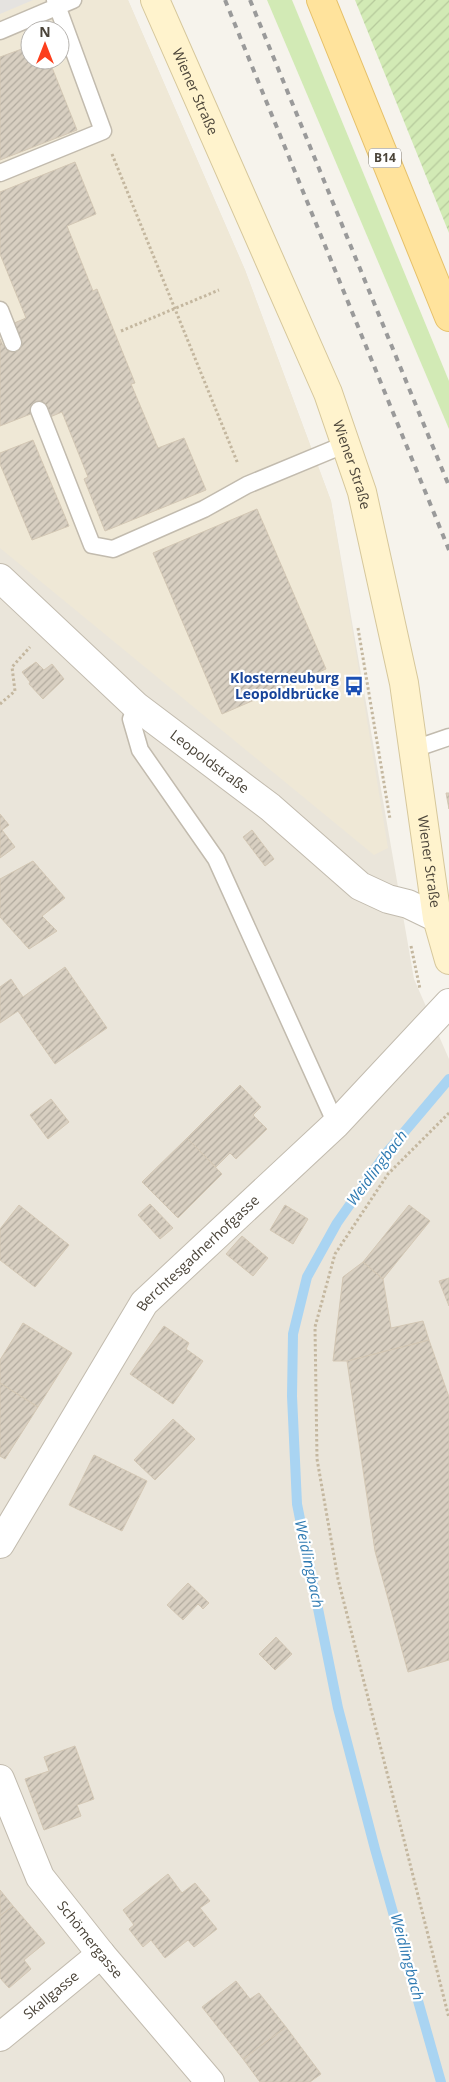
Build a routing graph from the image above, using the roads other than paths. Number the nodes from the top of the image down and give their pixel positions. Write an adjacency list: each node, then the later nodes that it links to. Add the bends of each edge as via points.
1 (74, 0): 4 (lane)
2 (155, 0): 11 (street, Wiener Straße, via 328,393)
3 (321, 0): 8 (main road, B14)
4 (56, 3): 5 (lane); 6 (lane, via 103,131)
5 (0, 31)
6 (0, 173)
7 (0, 310): 9 (lane)
8 (449, 317)
9 (12, 343)
10 (39, 410): 11 (lane, via 92,544 113,549 204,509 247,485)
11 (346, 444): 15 (street, Wiener Straße, via 362,492 404,682)
12 (0, 578): 13 (street, Leopoldstraße)
13 (136, 706): 16 (street, Leopoldstraße, via 270,807 360,886 388,899); 19 (lane, via 131,718 140,750 216,859)
14 (449, 736): 15 (lane)
15 (414, 749): 16 (street, Wiener Straße)
16 (443, 914): 17 (street, Wiener Straße)
17 (449, 960)
18 (441, 1011): 19 (street, Berchtesgadnerhofgasse)
19 (336, 1124): 20 (street, Berchtesgadnerhofgasse, via 144,1303)
20 (0, 1544)
21 (0, 1779): 22 (street, Schömergasse, via 40,1877)
22 (101, 1954): 23 (street, Skallgasse); 24 (street, Schömergasse)
23 (0, 2037)
24 (210, 2082)

